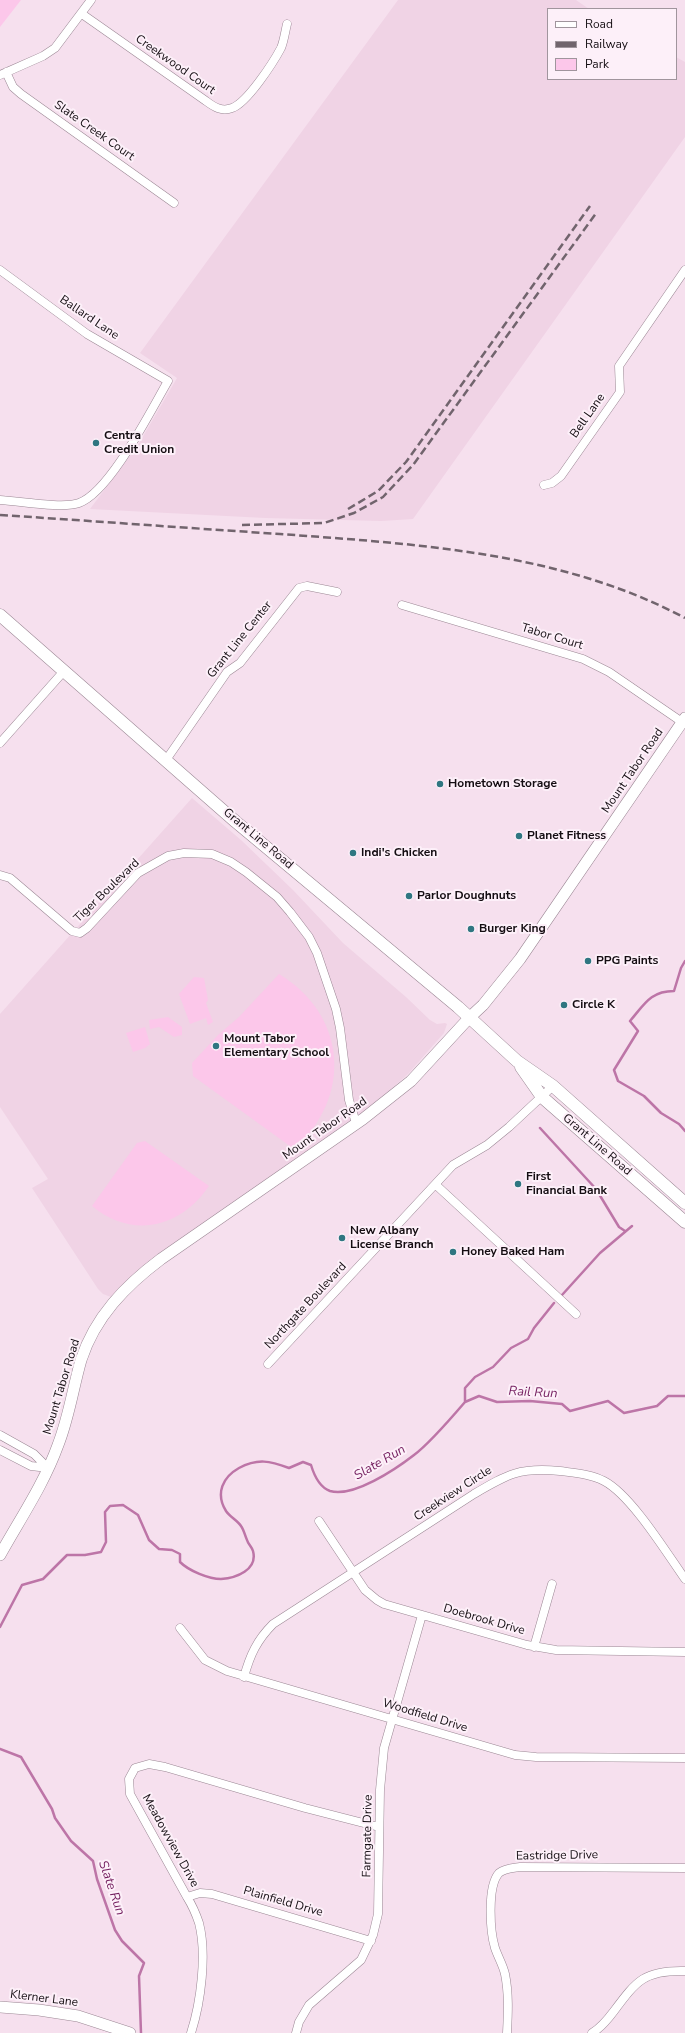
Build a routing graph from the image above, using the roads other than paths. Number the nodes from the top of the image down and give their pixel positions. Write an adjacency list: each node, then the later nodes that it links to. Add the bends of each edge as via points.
1 (91, 0): 2 (street)
2 (82, 14): 3 (street, Creekwood Court, via 219,109 238,104 250,93 280,50); 4 (street, via 51,51)
3 (287, 24)
4 (3, 74): 5 (street, Slate Creek Court, via 21,94)
5 (174, 203)
6 (0, 270): 9 (street, Ballard Lane, via 87,334 168,381 116,465 100,487 87,499 70,505)
7 (685, 270): 8 (street, Bell Lane, via 619,366 620,392 561,476)
8 (544, 485)
9 (0, 500)
10 (338, 592): 16 (street, Grant Line Center, via 307,586 299,588 240,663 227,672)
11 (402, 605): 14 (street, Tabor Court, via 584,659)
12 (0, 615): 13 (main road, Grant Line Road)
13 (64, 671): 15 (street); 16 (main road, Grant Line Road)
14 (684, 720): 18 (street, Mount Tabor Road, via 520,959 483,1005)
15 (0, 743)
16 (166, 760): 18 (main road, Grant Line Road)
17 (0, 875): 22 (street, Tiger Boulevard, via 14,882 72,931 80,933 138,873 160,860 176,854 193,853 212,854 231,862 277,897 302,928 317,953 336,1009 349,1100)
18 (469, 1018): 19 (main road, Grant Line Road); 22 (street, Mount Tabor Road, via 411,1081)
19 (517, 1061): 20 (main road, Grant Line Road); 21 (main road, Grant Line Road)
20 (553, 1086): 21 (street, Northgate Boulevard); 24 (main road, Grant Line Road)
21 (542, 1097): 23 (street, Northgate Boulevard, via 487,1145 453,1165); 25 (main road, Grant Line Road)
22 (356, 1123): 30 (street, Mount Tabor Road, via 161,1259 138,1276 120,1294 102,1317 87,1345 64,1429)
23 (436, 1185): 26 (street); 27 (street, Northgate Boulevard)
24 (685, 1203)
25 (685, 1222)
26 (576, 1314)
27 (268, 1364)
28 (0, 1435): 30 (street, via 34,1454)
29 (0, 1450): 30 (street, via 31,1466)
30 (48, 1468): 32 (street, Mount Tabor Road)
31 (319, 1520): 33 (street, Doebrook Drive)
32 (0, 1555)
33 (354, 1572): 34 (street, Creekview Circle, via 503,1477 522,1470 543,1469 593,1476 610,1484 632,1507); 36 (street, Doebrook Drive, via 365,1590 377,1600); 40 (street, Creekview Circle, via 274,1624 261,1636 253,1650)
34 (685, 1578)
35 (552, 1584): 38 (street)
36 (422, 1615): 38 (street, Doebrook Drive); 41 (street, Farmgate Drive)
37 (180, 1628): 40 (street, Woodfield Drive, via 205,1660 227,1672)
38 (534, 1647): 39 (street, Doebrook Drive, via 577,1652)
39 (685, 1652)
40 (244, 1677): 41 (street, Woodfield Drive)
41 (392, 1718): 42 (street, Woodfield Drive, via 515,1755); 43 (street, Farmgate Drive, via 382,1758)
42 (685, 1758)
43 (379, 1827): 45 (street, Meadowview Drive, via 164,1767 141,1765 130,1774 130,1794); 46 (street, Farmgate Drive, via 378,1914)
44 (685, 1868): 52 (street, Eastridge Drive, via 520,1867 505,1869 500,1873 493,1884 491,1924 504,1969)
45 (188, 1897): 46 (street, Plainfield Drive, via 200,1893 212,1894); 50 (street, Meadowview Drive, via 199,1922 202,1950 198,2006)
46 (371, 1941): 51 (street, Farmgate Drive, via 361,1960 309,2005)
47 (685, 1971): 53 (street, via 655,1973 642,1979 607,2020)
48 (0, 2007): 49 (street, Klerner Lane, via 78,2016)
49 (130, 2033)
50 (190, 2033)
51 (296, 2033)
52 (507, 2033)
53 (592, 2033)

